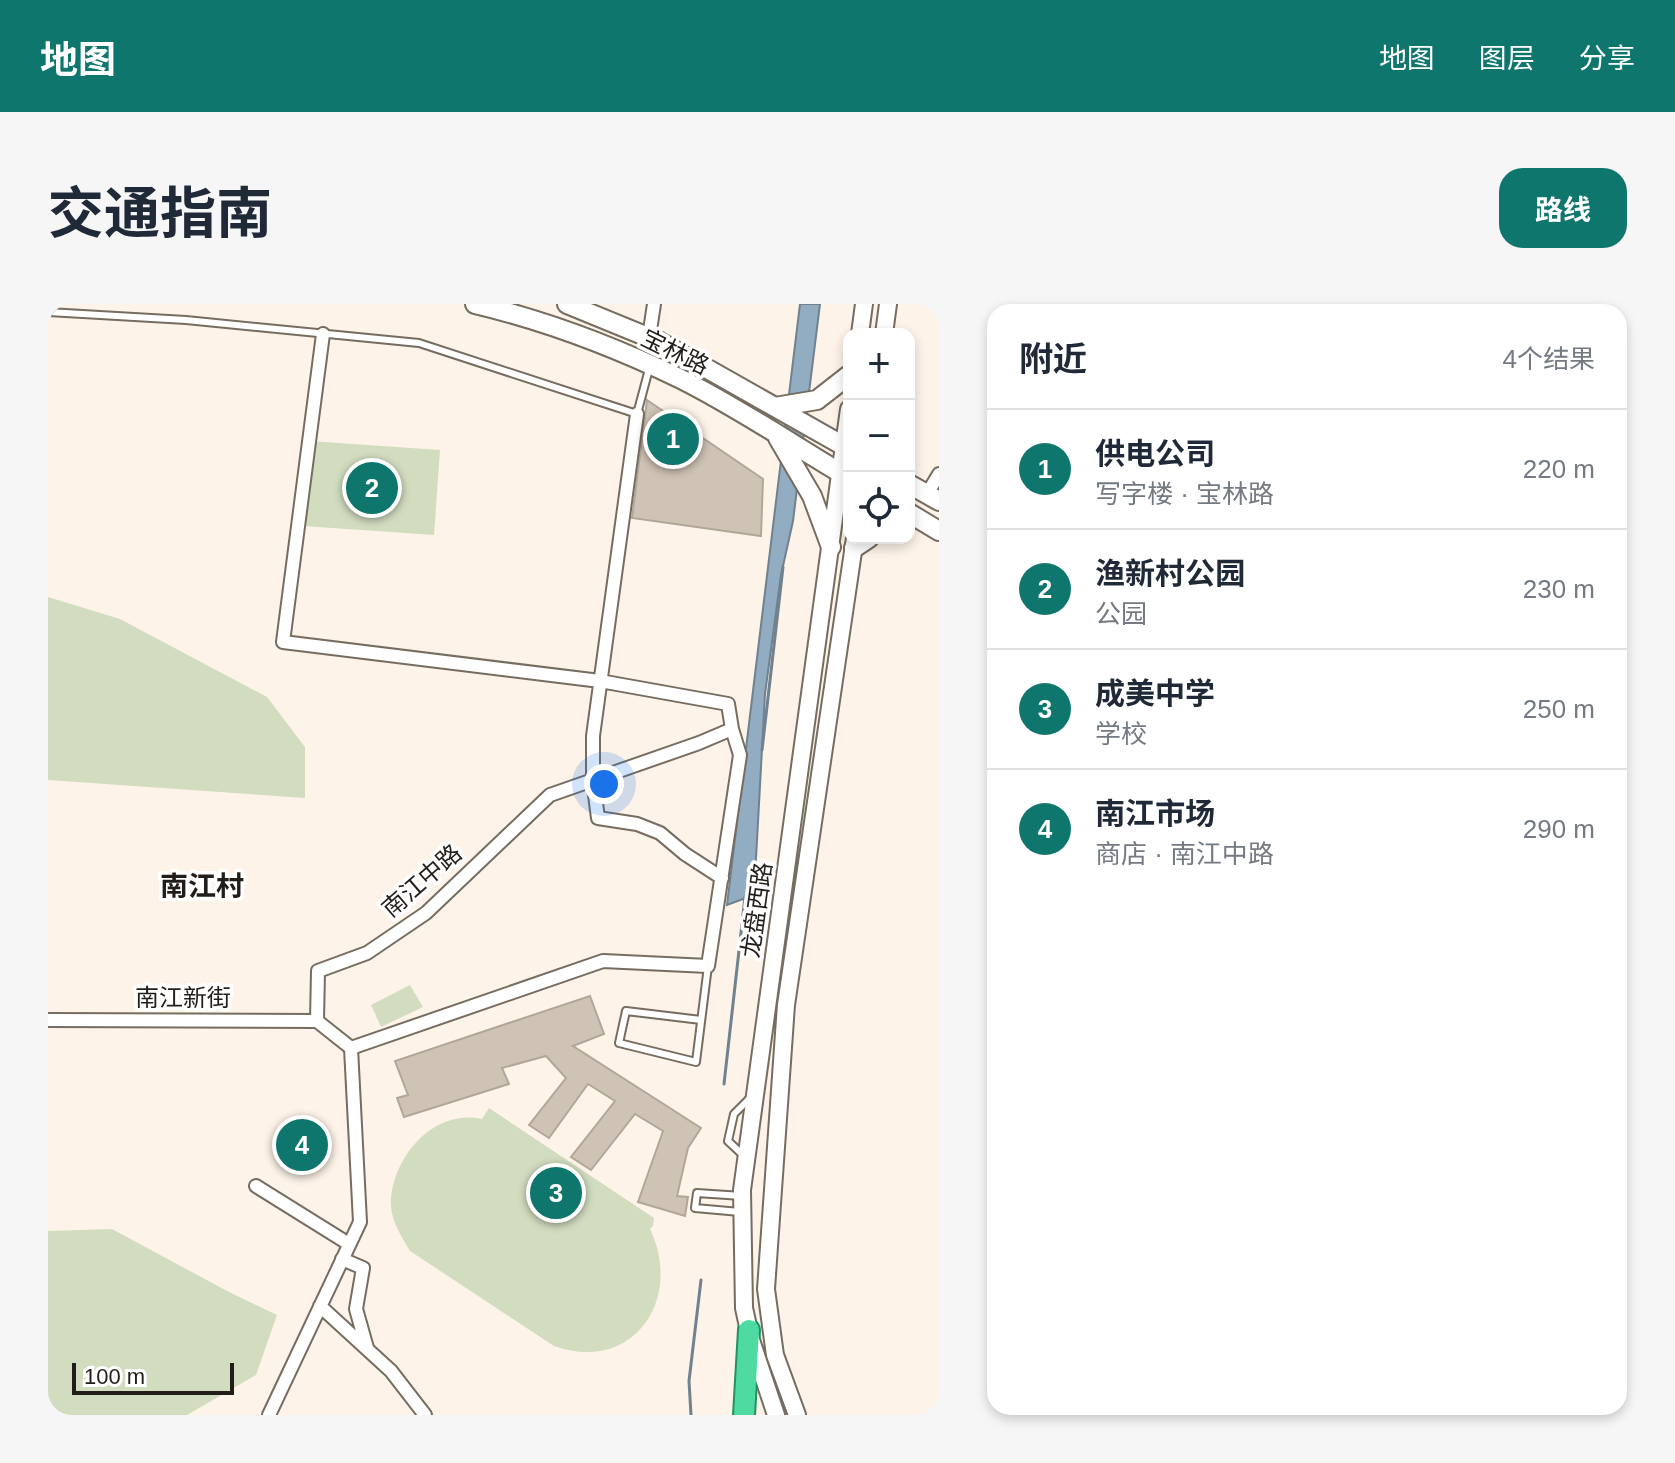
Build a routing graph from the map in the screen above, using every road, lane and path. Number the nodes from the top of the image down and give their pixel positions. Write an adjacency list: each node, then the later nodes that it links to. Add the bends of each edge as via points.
1 (475, 304): 11 (main road, 宝林路, via 602,343)
2 (567, 304): 10 (main road, 宝林路)
3 (654, 304): 10 (street)
4 (864, 304): 7 (street)
5 (888, 304): 8 (street)
6 (48, 312): 9 (lane)
7 (861, 328)
8 (885, 328)
9 (323, 334): 14 (lane, via 419,343); 28 (street, via 283,642)
10 (649, 337): 13 (main road, 宝林路)
11 (650, 365): 14 (lane); 15 (main road, 宝林路)
12 (843, 380): 13 (main road, via 817,400)
13 (775, 407): 16 (main road, 宝林路)
14 (637, 414): 28 (street)
15 (777, 436): 17 (main road, 宝林路); 27 (main road, via 810,492)
16 (843, 446)
17 (843, 474)
18 (939, 474): 22 (street)
19 (915, 480): 22 (main road)
20 (843, 485): 27 (street, 龙盘西路)
21 (915, 487): 22 (main road)
22 (933, 497)
23 (915, 517): 25 (main road)
24 (915, 527): 25 (main road)
25 (935, 529)
26 (859, 544): 48 (street, 龙盘西路, via 786,1005 766,1289 775,1355)
27 (831, 547): 38 (street, 龙盘西路)
28 (600, 681): 29 (street, via 728,704); 30 (street)
29 (732, 729): 30 (street, 南江中路); 31 (street, via 740,755)
30 (593, 780): 31 (street, via 598,818 660,833); 35 (street, 南江中路, via 550,795 426,913 367,953 318,971)
31 (722, 878): 32 (street)
32 (708, 966): 34 (lane); 36 (street, via 603,961)
33 (48, 1020): 35 (street, 南江新街)
34 (701, 1020): 34 (lane, via 696,1062 619,1043 626,1011)
35 (317, 1021): 36 (street)
36 (351, 1048): 39 (street, via 360,1222)
37 (256, 1186): 39 (street)
38 (742, 1204): 38 (lane, via 697,1193 695,1208); 42 (street, 龙盘西路)
39 (349, 1244): 40 (street)
40 (342, 1259): 41 (street); 43 (street, via 363,1268 356,1309)
41 (320, 1306): 43 (street); 44 (street)
42 (749, 1330): 46 (highway); 47 (street, 龙盘西路)
43 (367, 1349): 45 (street)
44 (269, 1415)
45 (425, 1415)
46 (744, 1415)
47 (776, 1415)
48 (797, 1415)

